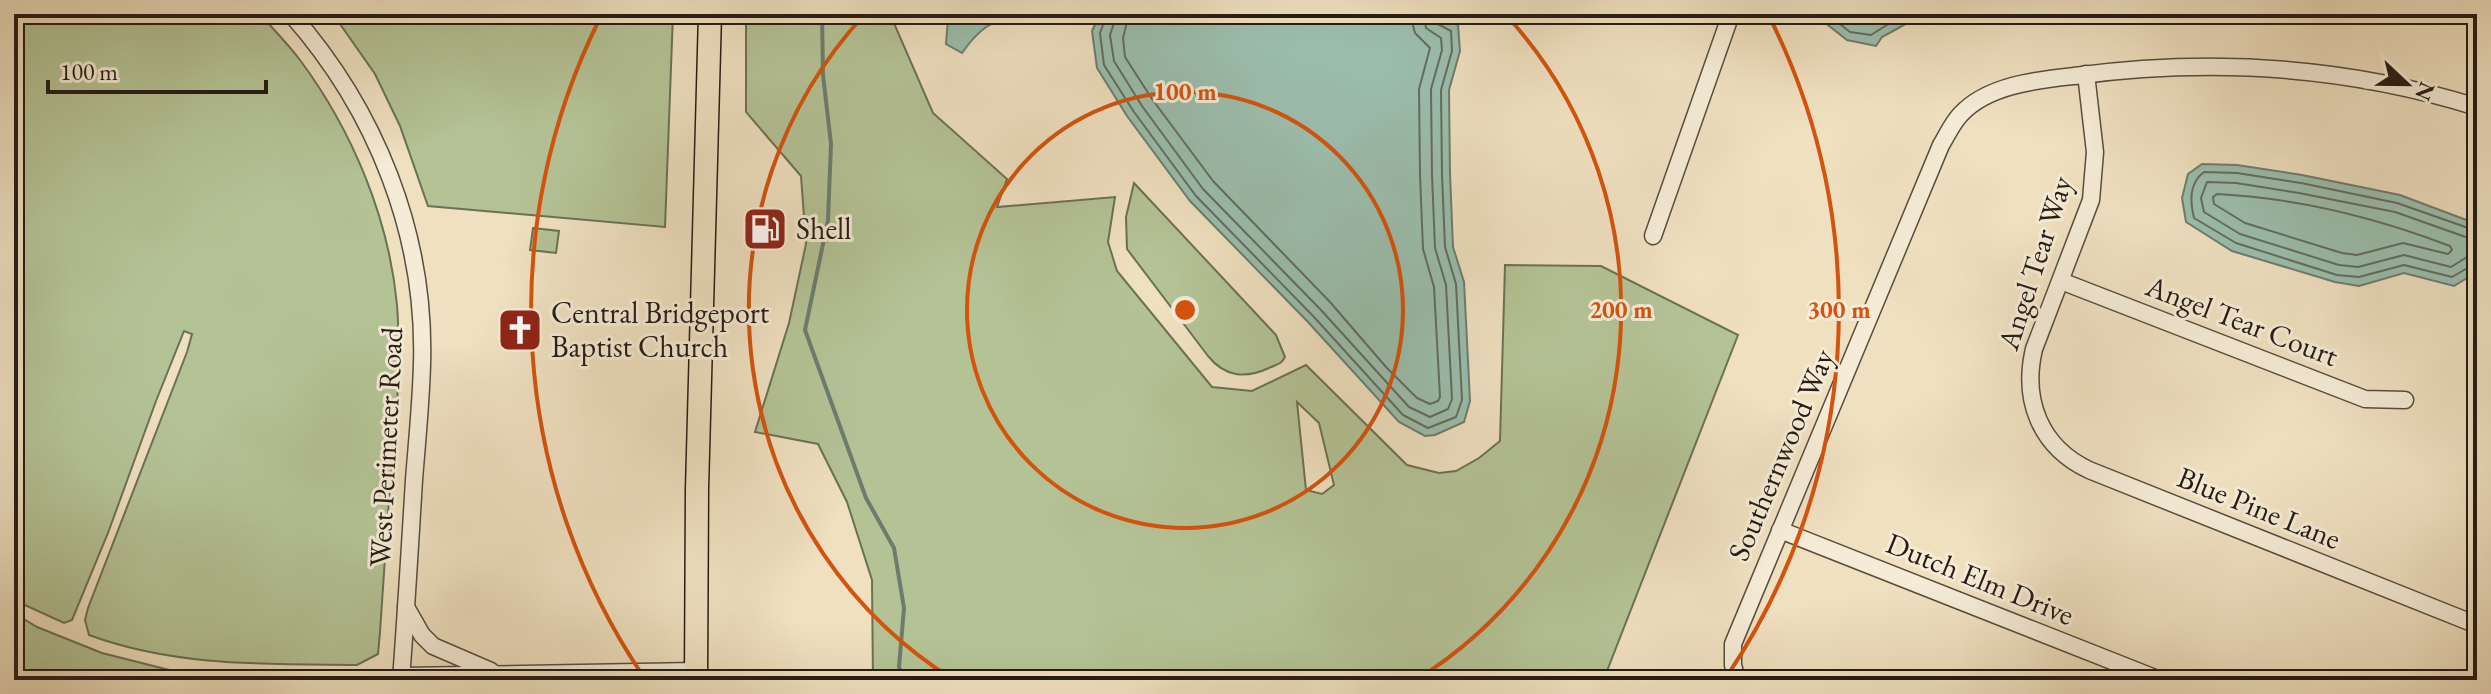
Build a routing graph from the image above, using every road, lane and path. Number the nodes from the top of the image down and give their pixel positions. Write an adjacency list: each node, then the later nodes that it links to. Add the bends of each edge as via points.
1 (291, 14): 11 (street, West Perimeter Road, via 334,67 376,139 416,275 422,362)
2 (710, 14): 16 (main road)
3 (1731, 14): 6 (street)
4 (2086, 74): 5 (street, Southernwood Way, via 2175,67 2276,69 2374,81); 7 (street, Angel Tear Way, via 2094,181); 10 (street, Southernwood Way, via 2023,83 1961,114 1941,145)
5 (2477, 107)
6 (1653, 236)
7 (2061, 281): 8 (street, Angel Tear Court, via 2365,399); 9 (street, Angel Tear Way, via 2031,358 2031,399)
8 (2405, 400)
9 (2038, 420): 12 (street, Blue Pine Lane, via 2058,450 2089,470)
10 (1780, 530): 13 (street, Southernwood Way, via 1733,644); 17 (street, Dutch Elm Drive)
11 (406, 607): 14 (street, via 433,646); 15 (street, West Perimeter Road)
12 (2477, 625)
13 (1735, 672)
14 (500, 674): 15 (street); 16 (street)
15 (401, 678)
16 (696, 678)
17 (2160, 680)

